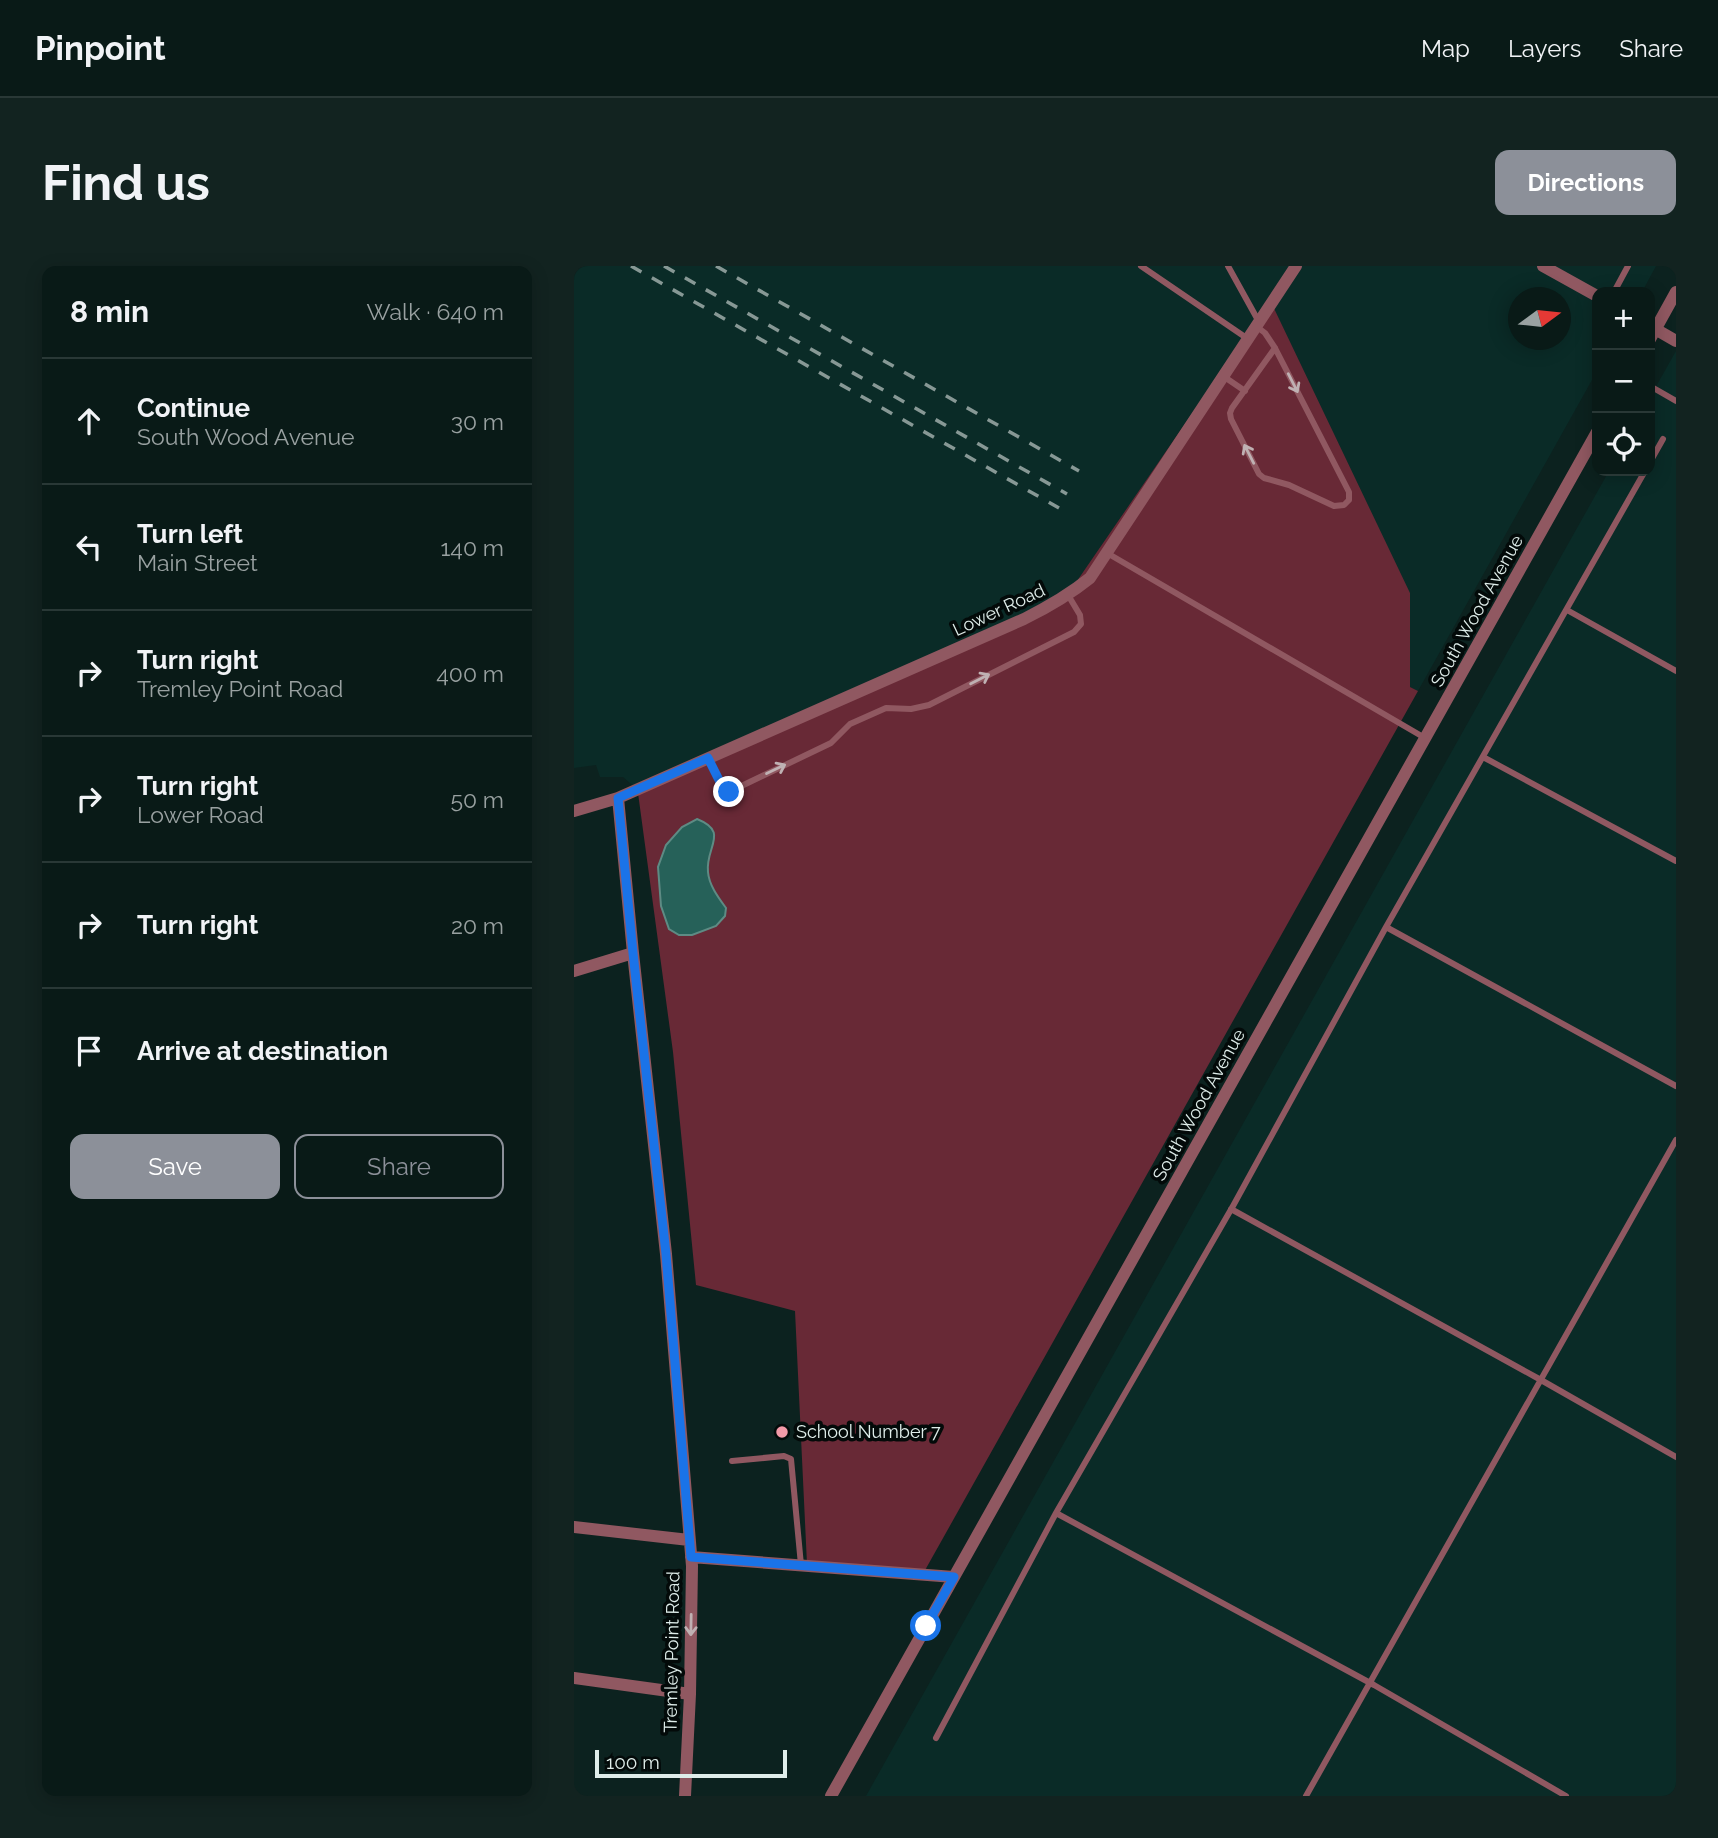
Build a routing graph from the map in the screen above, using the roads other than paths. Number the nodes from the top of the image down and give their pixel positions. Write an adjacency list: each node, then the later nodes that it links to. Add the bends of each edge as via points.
1 (1141, 266): 12 (lane)
2 (1228, 266): 9 (lane)
3 (1296, 266): 9 (street, Lower Road)
4 (1544, 266): 8 (street)
5 (1629, 266): 6 (lane)
6 (1617, 287)
7 (1676, 292): 10 (street)
8 (1592, 293)
9 (1258, 324): 12 (street, Lower Road); 14 (lane)
10 (1655, 325)
11 (1655, 333): 13 (street)
12 (1248, 339): 15 (street, Lower Road)
13 (1676, 341)
14 (1275, 348): 17 (lane); 17 (lane, one-way to 17, via 1349,492 1347,502 1334,506 1259,474 1231,417)
15 (1223, 376): 17 (lane); 23 (street, Lower Road)
16 (1655, 389): 18 (lane)
17 (1245, 391)
18 (1676, 401)
19 (1663, 439): 21 (lane)
20 (1592, 441): 27 (street, South Wood Avenue)
21 (1655, 453)
22 (1642, 476): 25 (lane)
23 (1107, 552): 24 (street, Lower Road, via 1090,578); 27 (lane)
24 (1068, 595): 29 (street, Lower Road, via 1024,619); 29 (lane, one-way to 24, via 729,792 831,743 850,724 886,709 929,705 1074,632 1081,624 1080,615)
25 (1567, 610): 26 (lane); 28 (lane)
26 (1676, 671)
27 (1425, 738): 47 (street, South Wood Avenue)
28 (1483, 757): 32 (lane); 33 (lane)
29 (708, 758): 30 (street, Lower Road)
30 (618, 798): 31 (street, Lower Road); 34 (street, Tremley Point Road)
31 (574, 811)
32 (1676, 861)
33 (1386, 927): 36 (lane); 38 (lane)
34 (633, 953): 35 (street); 44 (street, Tremley Point Road, via 666,1254)
35 (574, 971)
36 (1676, 1086)
37 (1676, 1140): 39 (lane)
38 (1231, 1209): 39 (lane); 42 (lane)
39 (1542, 1380): 40 (lane); 49 (lane)
40 (1676, 1457)
41 (732, 1461): 46 (lane, via 784,1456 791,1460)
42 (1056, 1513): 49 (lane); 51 (lane)
43 (574, 1527): 44 (street)
44 (689, 1539): 45 (street, Tremley Point Road)
45 (691, 1557): 46 (street); 50 (street, Tremley Point Road, one-way to 50)
46 (801, 1565): 47 (street)
47 (954, 1577): 53 (street, South Wood Avenue)
48 (574, 1678): 50 (street)
49 (1370, 1683): 54 (lane); 55 (lane)
50 (690, 1693): 52 (street, Tremley Point Road)
51 (936, 1738)
52 (685, 1796)
53 (831, 1796)
54 (1306, 1796)
55 (1566, 1796)

